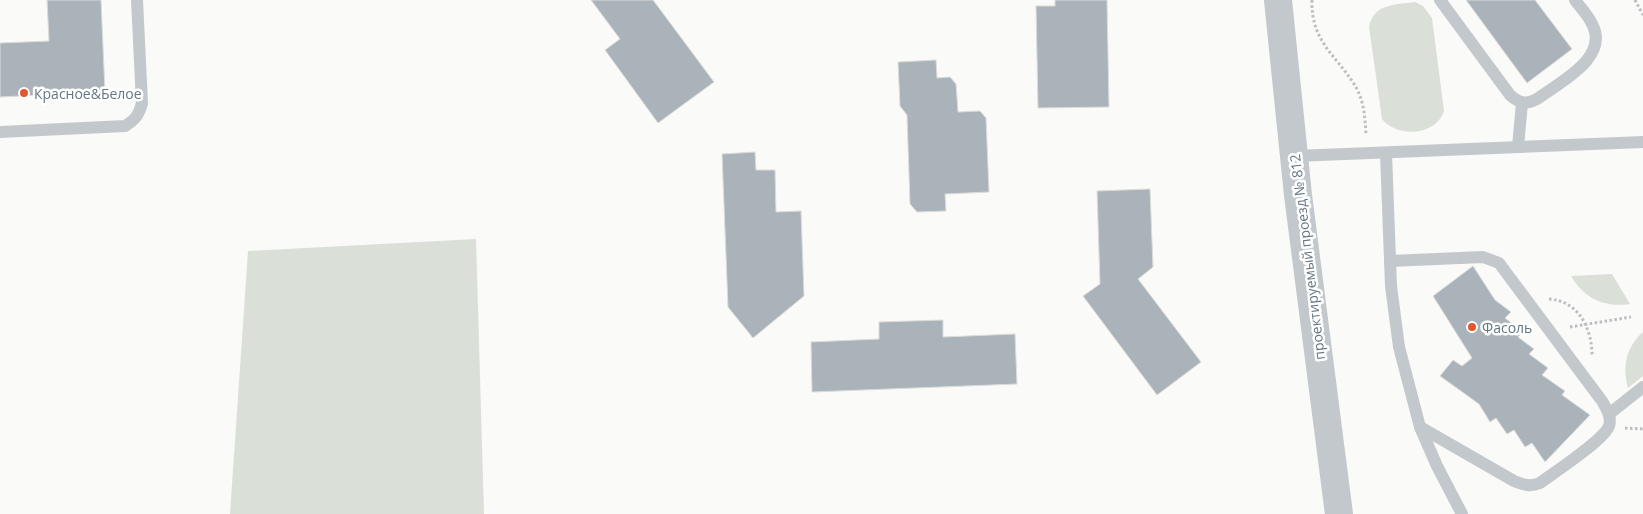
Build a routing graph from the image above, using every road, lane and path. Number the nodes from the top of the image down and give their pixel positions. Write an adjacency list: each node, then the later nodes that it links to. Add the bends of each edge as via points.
1 (137, 0): 9 (lane, via 142,104 132,122 125,126)
2 (1278, 0): 14 (street, проектируемый проезд № 812)
3 (1312, 0): 13 (path, via 1313,21 1319,39 1354,84 1362,100)
4 (1440, 0): 8 (lane, via 1510,95)
5 (1575, 0): 8 (lane, via 1592,23 1596,47 1589,60 1537,99)
6 (1635, 0): 7 (path)
7 (1643, 15)
8 (1522, 103): 11 (lane)
9 (0, 132)
10 (1643, 142): 11 (lane)
11 (1518, 147): 12 (lane)
12 (1386, 153): 13 (lane); 15 (lane)
13 (1367, 154): 14 (lane)
14 (1295, 156): 24 (street, проектируемый проезд № 812)
15 (1390, 261): 16 (lane, via 1492,259 1505,269); 23 (lane, via 1398,347)
16 (1529, 302): 18 (path, via 1552,299 1566,304); 19 (lane)
17 (1631, 317): 18 (path)
18 (1587, 324): 19 (path); 20 (path, via 1592,339 1592,356)
19 (1550, 331): 20 (lane)
20 (1583, 375): 22 (lane)
21 (1643, 386): 22 (lane)
22 (1609, 414): 23 (lane, via 1610,426 1602,436 1533,486 1514,480)
23 (1420, 427): 25 (lane, via 1436,466)
24 (1339, 514)
25 (1462, 514)

